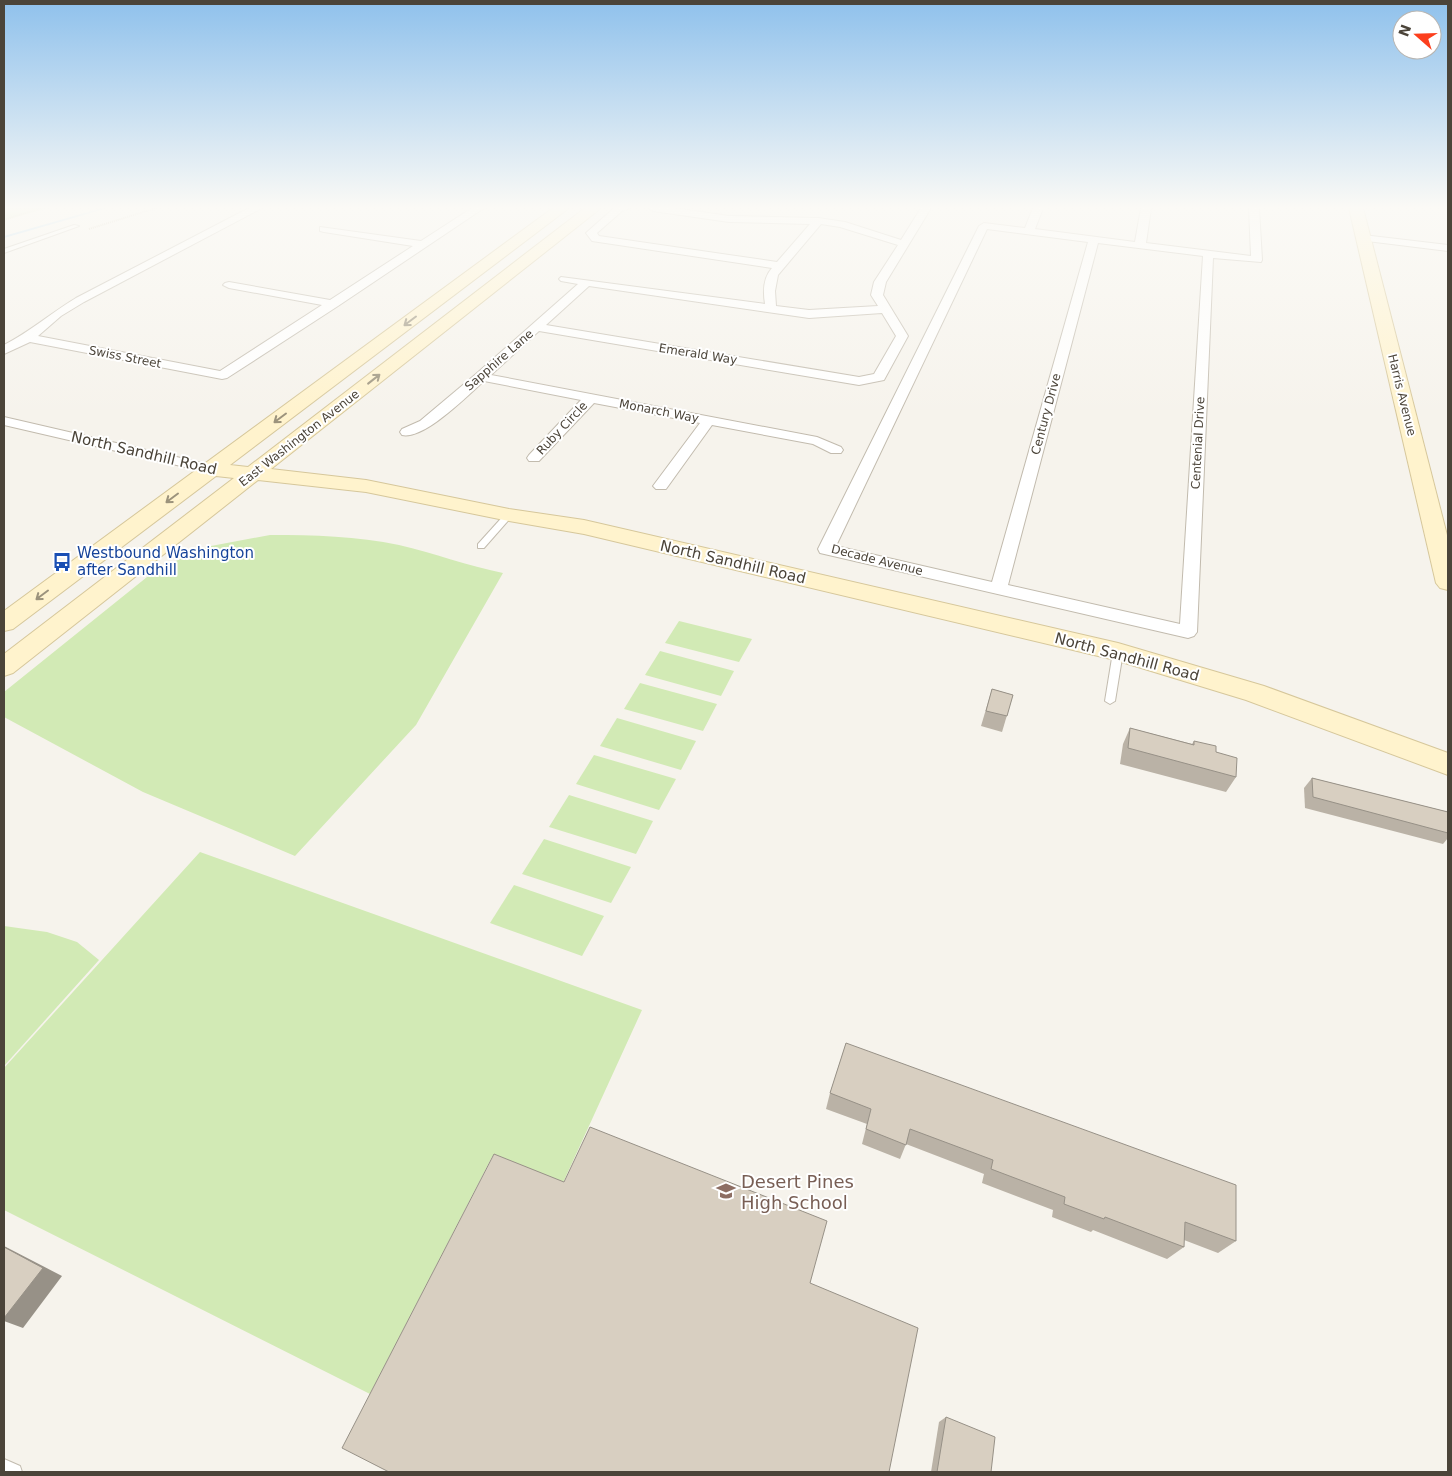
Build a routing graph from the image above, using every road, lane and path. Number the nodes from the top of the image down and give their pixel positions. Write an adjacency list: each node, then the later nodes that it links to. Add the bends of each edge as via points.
1 (124, 277): 20 (street, via 57,314)
2 (375, 277): 15 (street)
3 (469, 277): 22 (main road, East Washington Avenue, one-way to 22)
4 (492, 277): 18 (main road)
5 (503, 277): 18 (main road, East Washington Avenue)
6 (772, 277): 17 (street, via 769,291)
7 (883, 277): 16 (street, via 877,295)
8 (959, 277): 36 (street, Decade Avenue, via 826,550)
9 (1084, 277): 36 (street, Century Drive)
10 (1207, 277): 38 (street, Centenial Drive)
11 (1373, 277): 35 (main road, Harris Avenue)
12 (565, 279): 13 (street)
13 (587, 282): 17 (street); 19 (street, Sapphire Lane)
14 (229, 285): 15 (street)
15 (334, 304): 20 (street, Swiss Street, via 222,375)
16 (885, 309): 17 (street, via 809,314); 19 (street, Emerald Way, via 902,336 879,377 859,381)
17 (771, 310)
18 (454, 316): 31 (main road, East Washington Avenue, one-way to 18)
19 (537, 327): 23 (street, Sapphire Lane)
20 (28, 338): 21 (street)
21 (4, 350)
22 (348, 367): 30 (main road, East Washington Avenue, one-way to 30); 31 (main road, via 334,388 264,450)
23 (481, 377): 24 (street, Monarch Way); 27 (street, Sapphire Lane, via 425,424)
24 (591, 398): 26 (street, Monarch Way); 29 (street, Ruby Circle)
25 (4, 421): 30 (street, North Sandhill Road)
26 (708, 421): 28 (street, Monarch Way, via 817,441); 32 (street)
27 (407, 432)
28 (836, 450)
29 (534, 458)
30 (211, 469): 31 (main road, North Sandhill Road); 37 (main road, East Washington Avenue, one-way to 37)
31 (244, 473): 33 (main road, North Sandhill Road, via 366,486); 40 (main road, East Washington Avenue)
32 (661, 486)
33 (509, 515): 34 (lane); 39 (main road, North Sandhill Road, via 584,527)
34 (481, 546)
35 (1448, 583)
36 (998, 589): 38 (street, Decade Avenue)
37 (4, 623)
38 (1188, 632)
39 (1118, 652): 41 (lane); 42 (main road, North Sandhill Road, via 1255,693)
40 (4, 667)
41 (1110, 702)
42 (1448, 764)
43 (4, 1467): 44 (lane)
44 (14, 1472)

